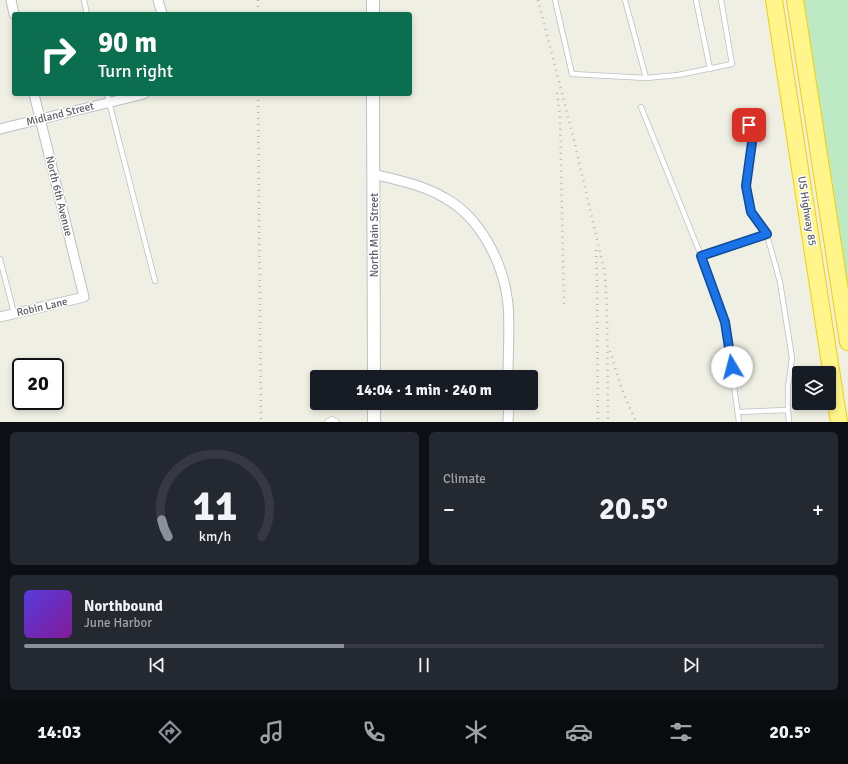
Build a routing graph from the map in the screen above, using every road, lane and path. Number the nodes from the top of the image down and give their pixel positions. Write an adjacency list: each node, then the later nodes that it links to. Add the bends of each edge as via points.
1 (10, 0): 11 (street)
2 (84, 0): 12 (lane)
3 (158, 0): 13 (street)
4 (373, 0): 14 (street)
5 (554, 0): 16 (lane, via 572,74)
6 (625, 0): 16 (lane)
7 (696, 0): 15 (lane)
8 (721, 0): 15 (lane, via 732,64)
9 (774, 0): 46 (highway, US Highway 85)
10 (795, 0): 33 (highway, US Highway 85)
11 (13, 12)
12 (87, 12)
13 (161, 12)
14 (373, 12)
15 (710, 69): 16 (lane)
16 (646, 78)
17 (34, 96): 22 (street, North 6th Avenue)
18 (126, 96): 20 (street, Midland Street)
19 (373, 96): 25 (street, North Main Street)
20 (108, 98): 22 (street, Midland Street); 29 (lane)
21 (640, 106): 27 (lane)
22 (40, 120): 24 (street, Midland Street); 30 (street, North 6th Avenue)
23 (749, 125): 26 (lane, via 753,135 746,186 751,212)
24 (0, 129)
25 (373, 174): 34 (street, North Main Street); 35 (street, via 410,183 446,198 465,213 481,233 494,255 506,288)
26 (767, 234): 27 (lane); 38 (lane, via 780,282 792,358)
27 (701, 256): 39 (lane, via 725,322)
28 (0, 259): 31 (lane)
29 (155, 281)
30 (84, 297): 31 (street, Robin Lane)
31 (14, 314): 32 (street, Robin Lane)
32 (0, 317)
33 (848, 342)
34 (374, 370)
35 (508, 370)
36 (374, 410): 42 (street)
37 (509, 410): 43 (street)
38 (788, 410): 39 (lane); 45 (lane)
39 (738, 412): 44 (lane)
40 (327, 422): 41 (lane, via 332,419)
41 (337, 422)
42 (374, 422)
43 (508, 422)
44 (739, 422)
45 (789, 422)
46 (839, 422)

